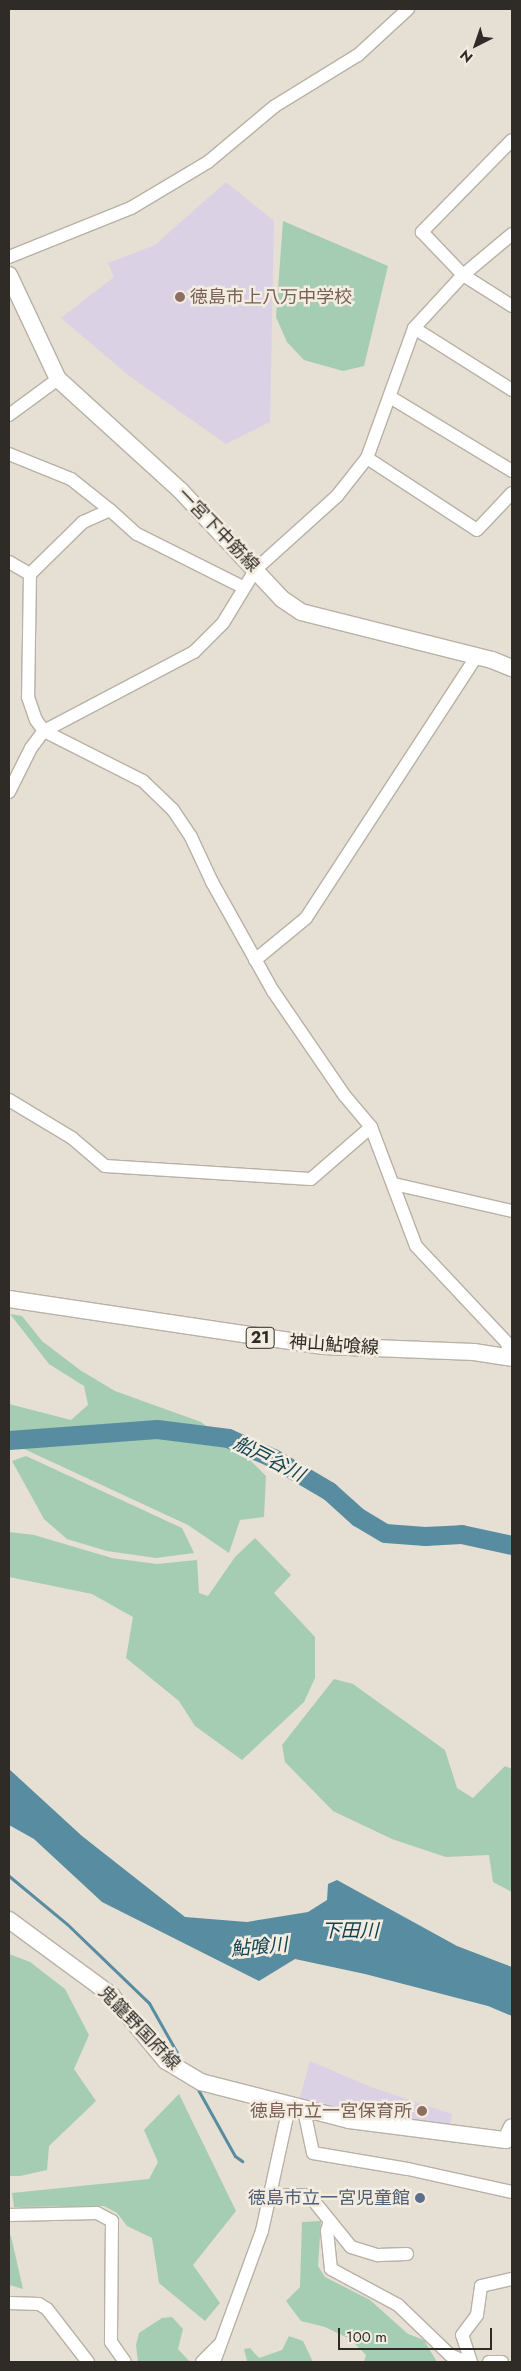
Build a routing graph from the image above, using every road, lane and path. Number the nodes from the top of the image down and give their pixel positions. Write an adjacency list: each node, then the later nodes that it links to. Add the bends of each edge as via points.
1 (408, 9): 4 (street, via 358,54 275,106 208,162 131,208)
2 (512, 140): 6 (street, via 422,232)
3 (512, 234): 6 (street)
4 (9, 257)
5 (9, 275): 9 (main road, 一宮下中筋線)
6 (463, 275): 7 (street); 8 (street)
7 (512, 306)
8 (414, 328): 10 (street); 11 (street)
9 (58, 379): 12 (street); 19 (main road, 一宮下中筋線, via 180,490)
10 (512, 390)
11 (390, 397): 14 (street); 15 (street)
12 (9, 415)
13 (9, 454): 17 (street, via 71,479)
14 (367, 458): 16 (street, via 477,530); 19 (street, via 337,496)
15 (512, 471)
16 (512, 493)
17 (110, 510): 20 (street, via 84,522); 21 (street, via 137,534)
18 (9, 562): 20 (street)
19 (256, 569): 21 (street); 22 (main road, 一宮下中筋線, via 282,599 301,612)
20 (30, 574): 24 (street, via 28,697 36,720)
21 (243, 587): 24 (street, via 223,623 194,652)
22 (477, 656): 23 (main road, 一宮下中筋線); 26 (street, via 306,918)
23 (512, 668)
24 (44, 731): 25 (street, via 31,748); 26 (street, via 143,781 173,810 192,837)
25 (9, 792)
26 (255, 960): 28 (street, via 345,1096)
27 (9, 1100): 28 (street, via 72,1138 105,1166 310,1179)
28 (371, 1127): 29 (street)
29 (394, 1184): 30 (street); 32 (street, via 416,1246 507,1343)
30 (512, 1210)
31 (9, 1299): 32 (main road, 神山鮎喰線 / 21, via 324,1346 474,1352)
32 (511, 1358)
33 (9, 1920): 34 (main road, 鬼籠野国府線, via 111,1995 157,2053 193,2078)
34 (296, 2108): 35 (main road, 鬼籠野国府線, via 349,2120); 36 (street, via 313,2153 408,2169); 37 (street)
35 (510, 2136)
36 (512, 2192)
37 (272, 2195): 39 (street, via 304,2195 313,2200); 43 (street)
38 (9, 2215): 45 (street, via 97,2213 112,2221 110,2342)
39 (330, 2221): 40 (street, via 351,2247 378,2255); 48 (street, via 331,2269 398,2305 450,2355)
40 (407, 2254)
41 (512, 2279): 49 (street, via 481,2286 477,2315 462,2335)
42 (9, 2303): 44 (street, via 39,2304 47,2309)
43 (224, 2340): 46 (street); 47 (street)
44 (88, 2362)
45 (125, 2362)
46 (202, 2362)
47 (214, 2362)
48 (466, 2362)
49 (470, 2362)
50 (489, 2362): 51 (street)
51 (502, 2362)

